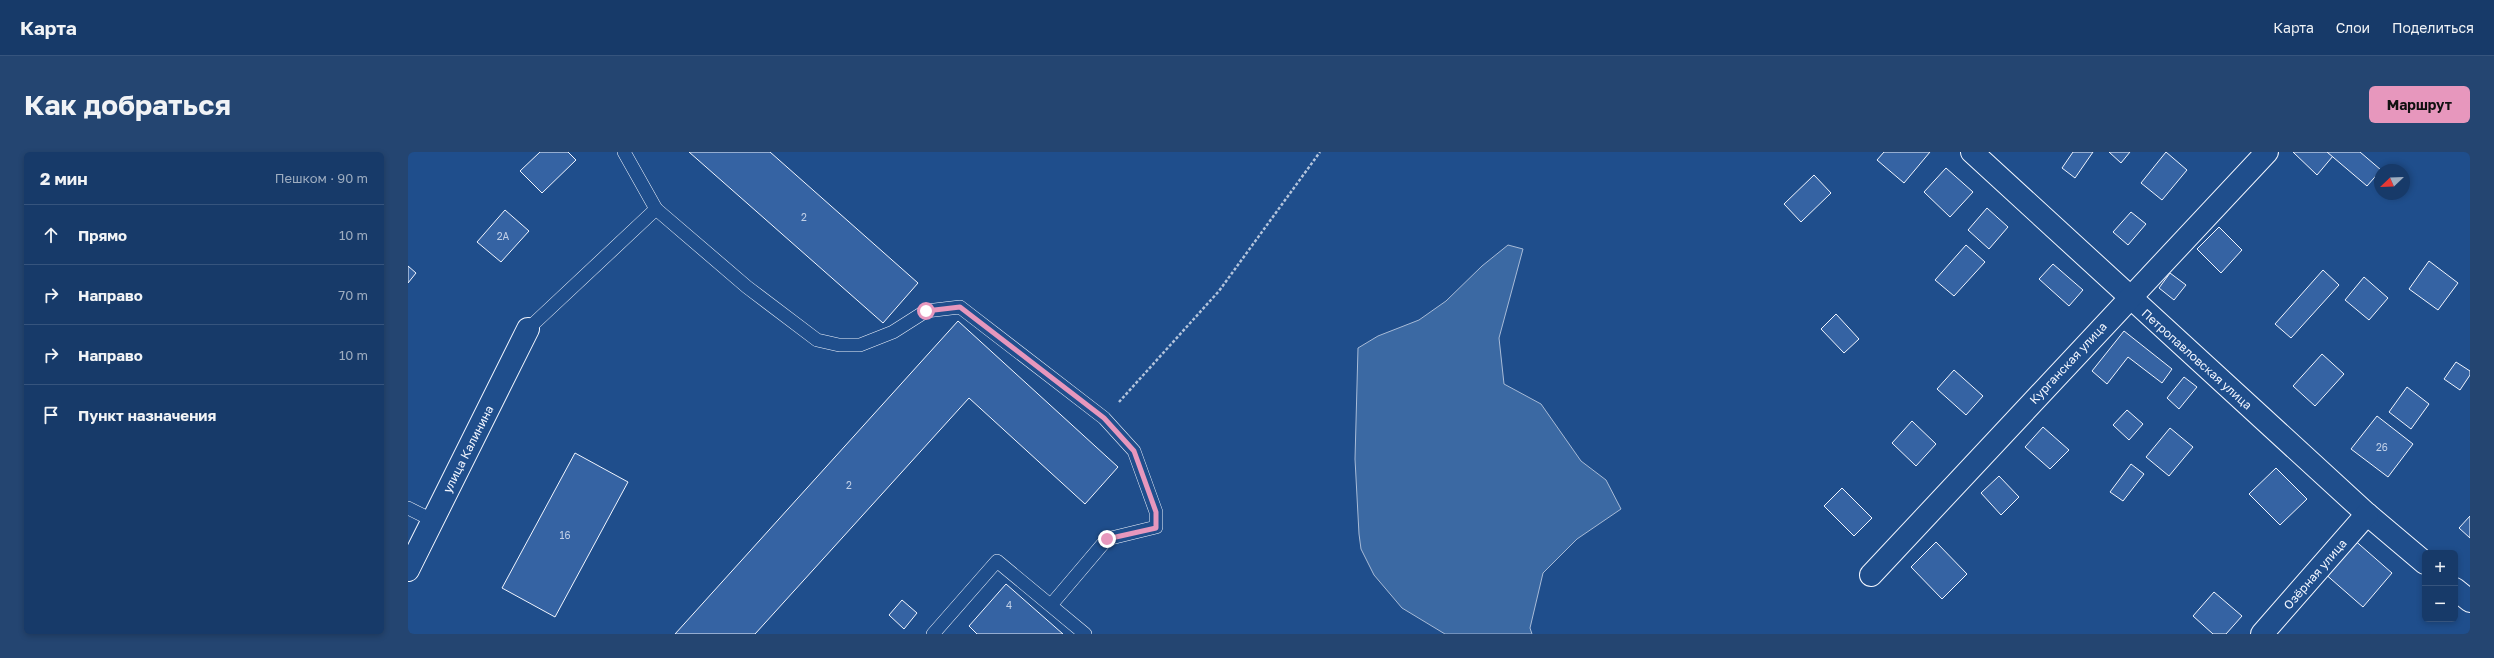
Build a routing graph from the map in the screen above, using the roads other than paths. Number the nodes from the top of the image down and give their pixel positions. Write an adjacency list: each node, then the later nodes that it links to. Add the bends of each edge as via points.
1 (624, 152): 4 (lane)
2 (1972, 152): 5 (street, Петропавловская улица)
3 (2267, 152): 5 (street, Курганская улица)
4 (656, 209): 6 (lane); 15 (lane, via 747,287 817,340 839,345 860,345 893,332 926,311 960,307 1104,418 1134,451 1156,512 1156,528 1107,539)
5 (2129, 297): 8 (street, Петропавловская улица); 12 (street, Курганская улица)
6 (528, 329): 9 (street, улица Калинина)
7 (408, 508): 9 (lane)
8 (2367, 514): 10 (street, Петропавловская улица); 18 (street, Озёрная улица)
9 (432, 520): 11 (street, улица Калинина)
10 (2422, 561)
11 (408, 570)
12 (1871, 575)
13 (2458, 592): 14 (street)
14 (2470, 602)
15 (1051, 605): 16 (lane, via 998,560); 17 (lane)
16 (933, 634)
17 (1086, 634)
18 (2262, 634)

